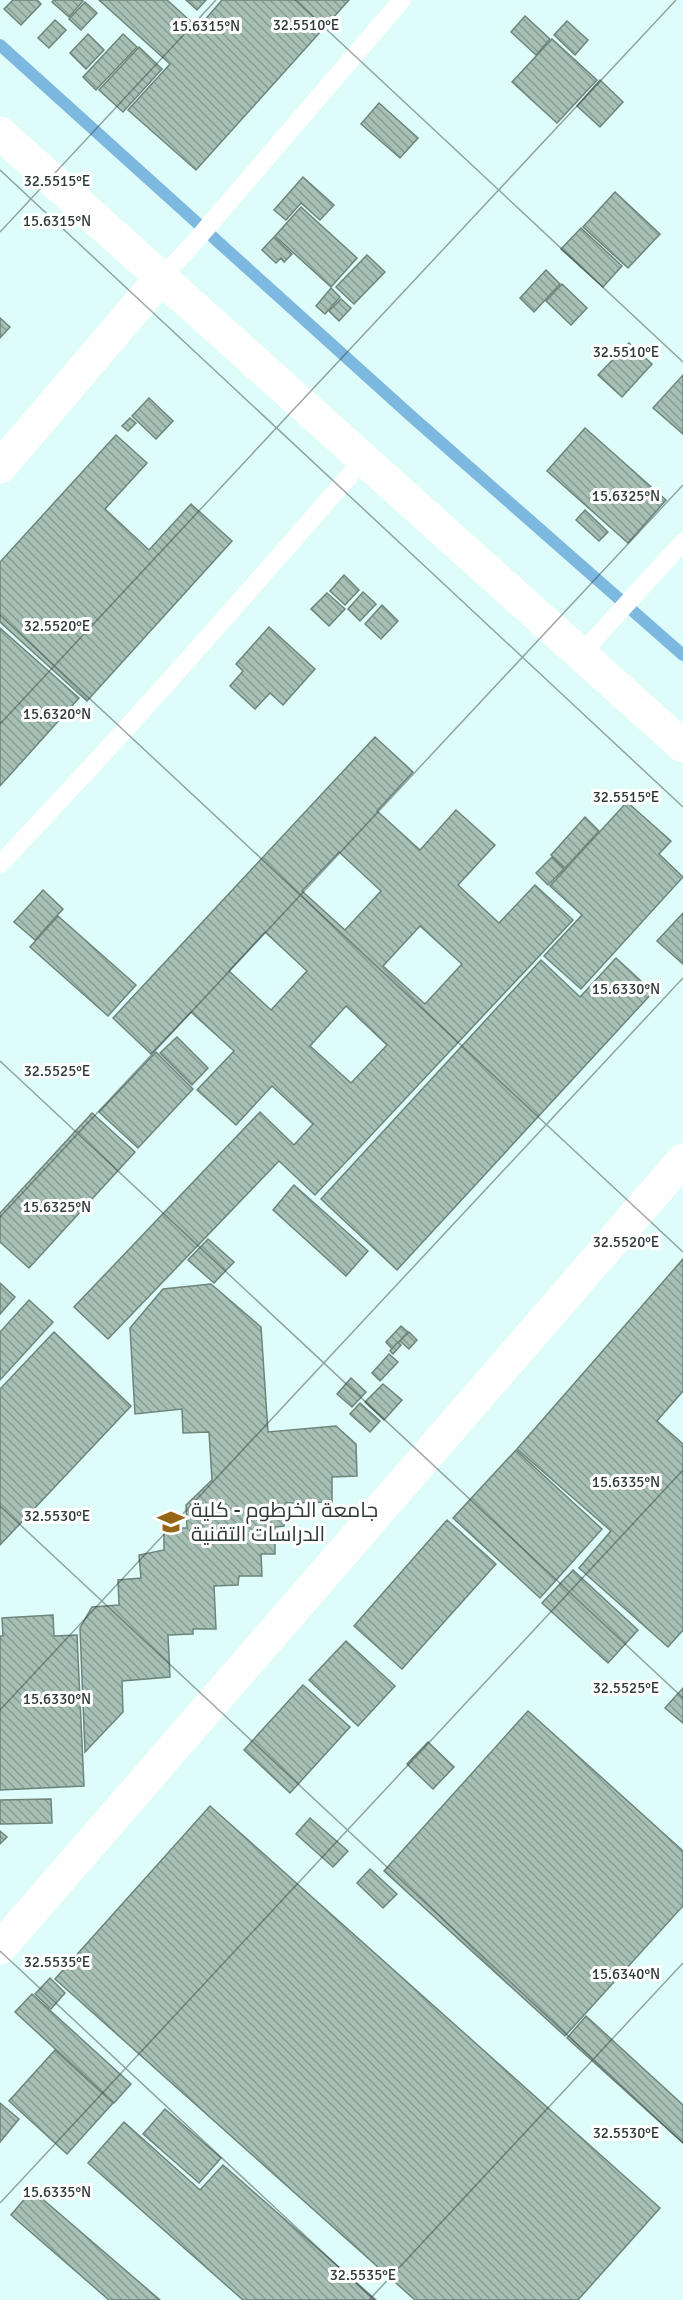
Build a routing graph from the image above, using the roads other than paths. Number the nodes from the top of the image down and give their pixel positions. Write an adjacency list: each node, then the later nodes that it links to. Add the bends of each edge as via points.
1 (402, 0): 3 (lane)
2 (0, 133): 3 (street)
3 (161, 278): 4 (street); 5 (street)
4 (364, 459): 7 (street); 9 (lane)
5 (0, 467)
6 (683, 542): 7 (lane)
7 (581, 654): 8 (street)
8 (683, 746)
9 (0, 864)
10 (683, 1160): 11 (street)
11 (0, 1948)

